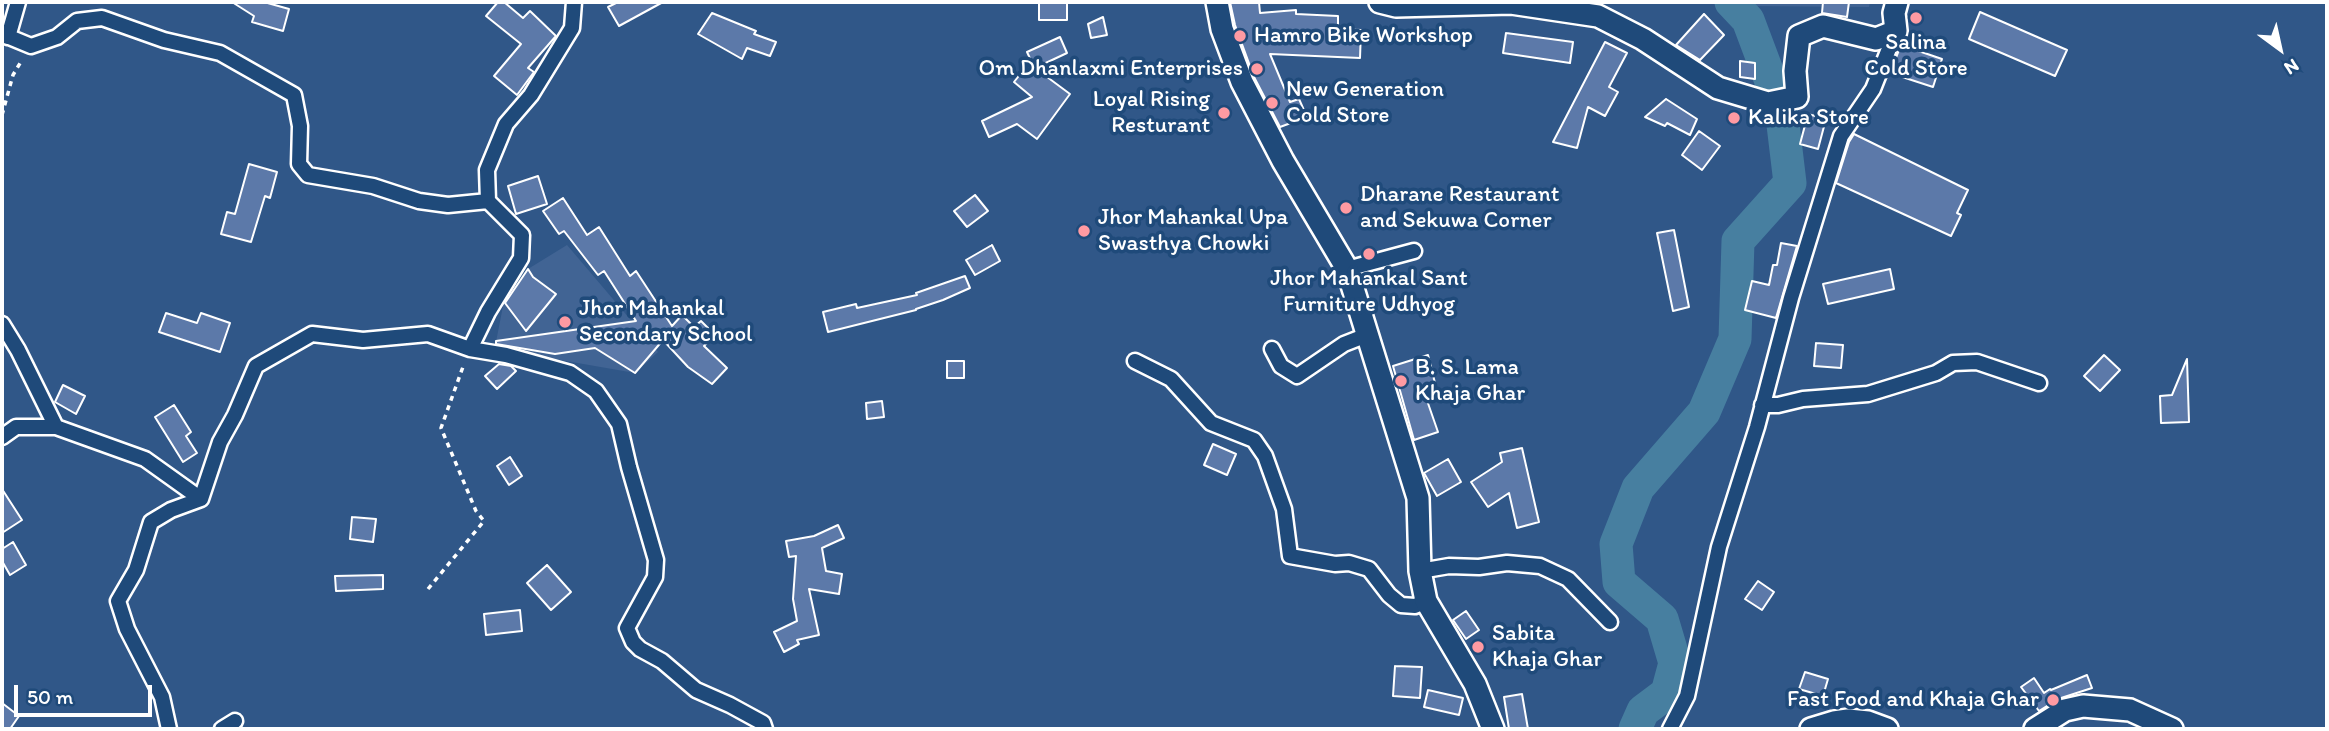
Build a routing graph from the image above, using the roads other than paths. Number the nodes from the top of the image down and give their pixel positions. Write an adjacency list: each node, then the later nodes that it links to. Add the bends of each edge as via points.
1 (18, 2): 7 (street)
2 (574, 2): 8 (street, via 572,28 531,95 506,124 487,170)
3 (1217, 2): 10 (main road, via 1242,82)
4 (1380, 2): 6 (main road, via 1395,6 1511,3 1598,16 1718,88 1768,103 1797,97 1799,36 1823,26 1876,39)
5 (1897, 2): 6 (main road)
6 (1896, 31): 17 (street, via 1873,89 1841,136)
7 (5, 36): 8 (street, via 31,47 57,37 77,21 102,18 220,53 295,95 299,164 308,175 373,186 419,201 448,205)
8 (488, 201): 13 (street, via 522,235 521,258)
9 (1414, 251): 10 (street)
10 (1347, 269): 12 (main road)
11 (2, 324): 18 (street)
12 (1367, 335): 14 (street, via 1297,376 1282,366); 21 (main road, via 1418,498)
13 (470, 349): 20 (street, via 428,334 363,340 312,334 256,366 220,442); 27 (street, via 570,373 596,391 619,424 656,560 655,577 627,628 633,642 696,690 763,723)
14 (1272, 349)
15 (1135, 360): 22 (street, via 1171,379 1211,423 1254,440 1265,456 1284,509 1290,556 1369,569 1401,605)
16 (2039, 383): 17 (street, via 1977,362 1953,363 1936,373 1868,394)
17 (1762, 405): 29 (street, via 1719,547 1690,686)
18 (56, 427): 19 (street, via 16,426); 20 (street, via 145,459)
19 (2, 437)
20 (201, 499): 25 (street, via 151,522 136,570 118,601 162,697)
21 (1420, 571): 22 (main road); 23 (street, via 1507,563 1540,566 1569,579)
22 (1426, 601): 28 (main road, via 1475,684)
23 (1610, 622)
24 (235, 720): 26 (street)
25 (169, 729)
26 (222, 729)
27 (765, 729)
28 (1493, 729)
29 (1670, 729)
30 (1811, 729): 31 (main road, via 1849,720)
31 (1887, 729)
32 (2035, 729): 33 (main road, via 2065,710 2083,706 2130,710)
33 (2172, 729)

